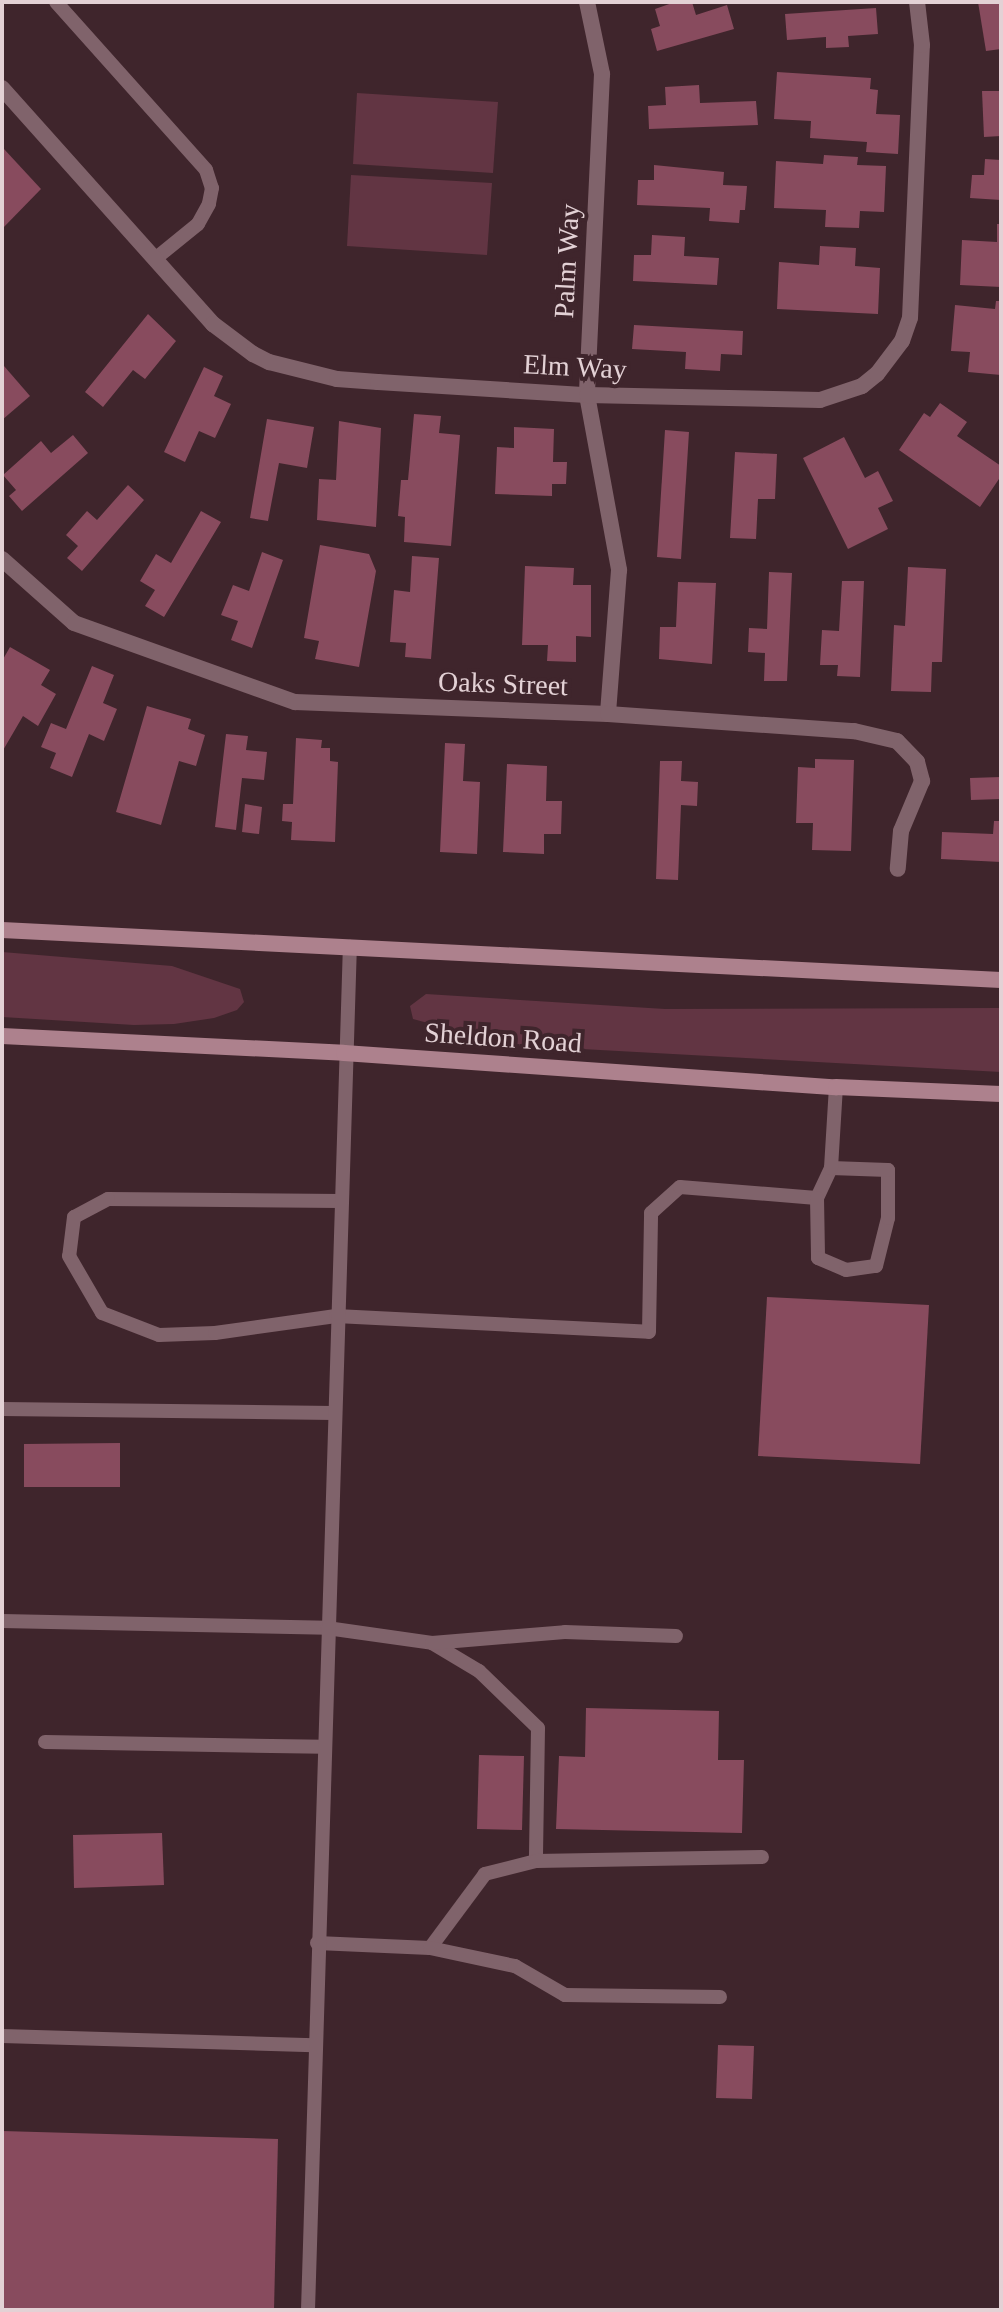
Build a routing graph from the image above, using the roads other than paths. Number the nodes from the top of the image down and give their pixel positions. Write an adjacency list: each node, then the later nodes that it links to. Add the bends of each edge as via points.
1 (56, 2): 5 (lane, via 206,170 212,188 198,224)
2 (587, 2): 6 (street, Palm Way, via 602,74)
3 (917, 2): 6 (street, Elm Way, via 922,45 913,296 902,341 891,359 862,386 820,400)
4 (2, 88): 5 (street, Elm Way)
5 (155, 259): 6 (street, Elm Way, via 231,339 299,372)
6 (587, 395): 8 (street, Palm Way, via 619,570)
7 (2, 559): 8 (street, Oaks Street, via 74,623 295,702)
8 (608, 714): 9 (street, Oaks Street, via 854,731 897,741 917,762 922,781 901,831)
9 (898, 869)
10 (2, 930): 11 (main road)
11 (350, 947): 12 (main road); 14 (lane)
12 (1001, 980)
13 (2, 1036): 14 (main road, Sheldon Road)
14 (344, 1053): 15 (main road, Sheldon Road); 19 (lane)
15 (836, 1087): 16 (main road, Sheldon Road); 17 (lane)
16 (1001, 1094)
17 (831, 1168): 18 (lane); 18 (lane, via 888,1170 888,1218 876,1266 846,1270 818,1258)
18 (817, 1198): 20 (lane, via 680,1187 651,1213 649,1332)
19 (340, 1201): 20 (lane); 20 (lane, via 108,1199 74,1217 69,1256 102,1313 159,1335)
20 (336, 1316): 22 (lane)
21 (2, 1409): 22 (lane)
22 (334, 1413): 24 (lane)
23 (2, 1621): 24 (lane)
24 (327, 1628): 26 (lane); 28 (lane)
25 (676, 1636): 26 (lane, via 565,1632)
26 (432, 1643): 30 (lane, via 479,1671 538,1728)
27 (45, 1742): 28 (lane)
28 (323, 1747): 31 (lane)
29 (762, 1857): 30 (lane)
30 (536, 1861): 32 (lane, via 485,1874)
31 (317, 1943): 32 (lane); 35 (lane)
32 (430, 1948): 33 (lane, via 515,1966 565,1995)
33 (720, 1997)
34 (2, 2036): 35 (lane)
35 (314, 2045): 36 (lane)
36 (308, 2310)

